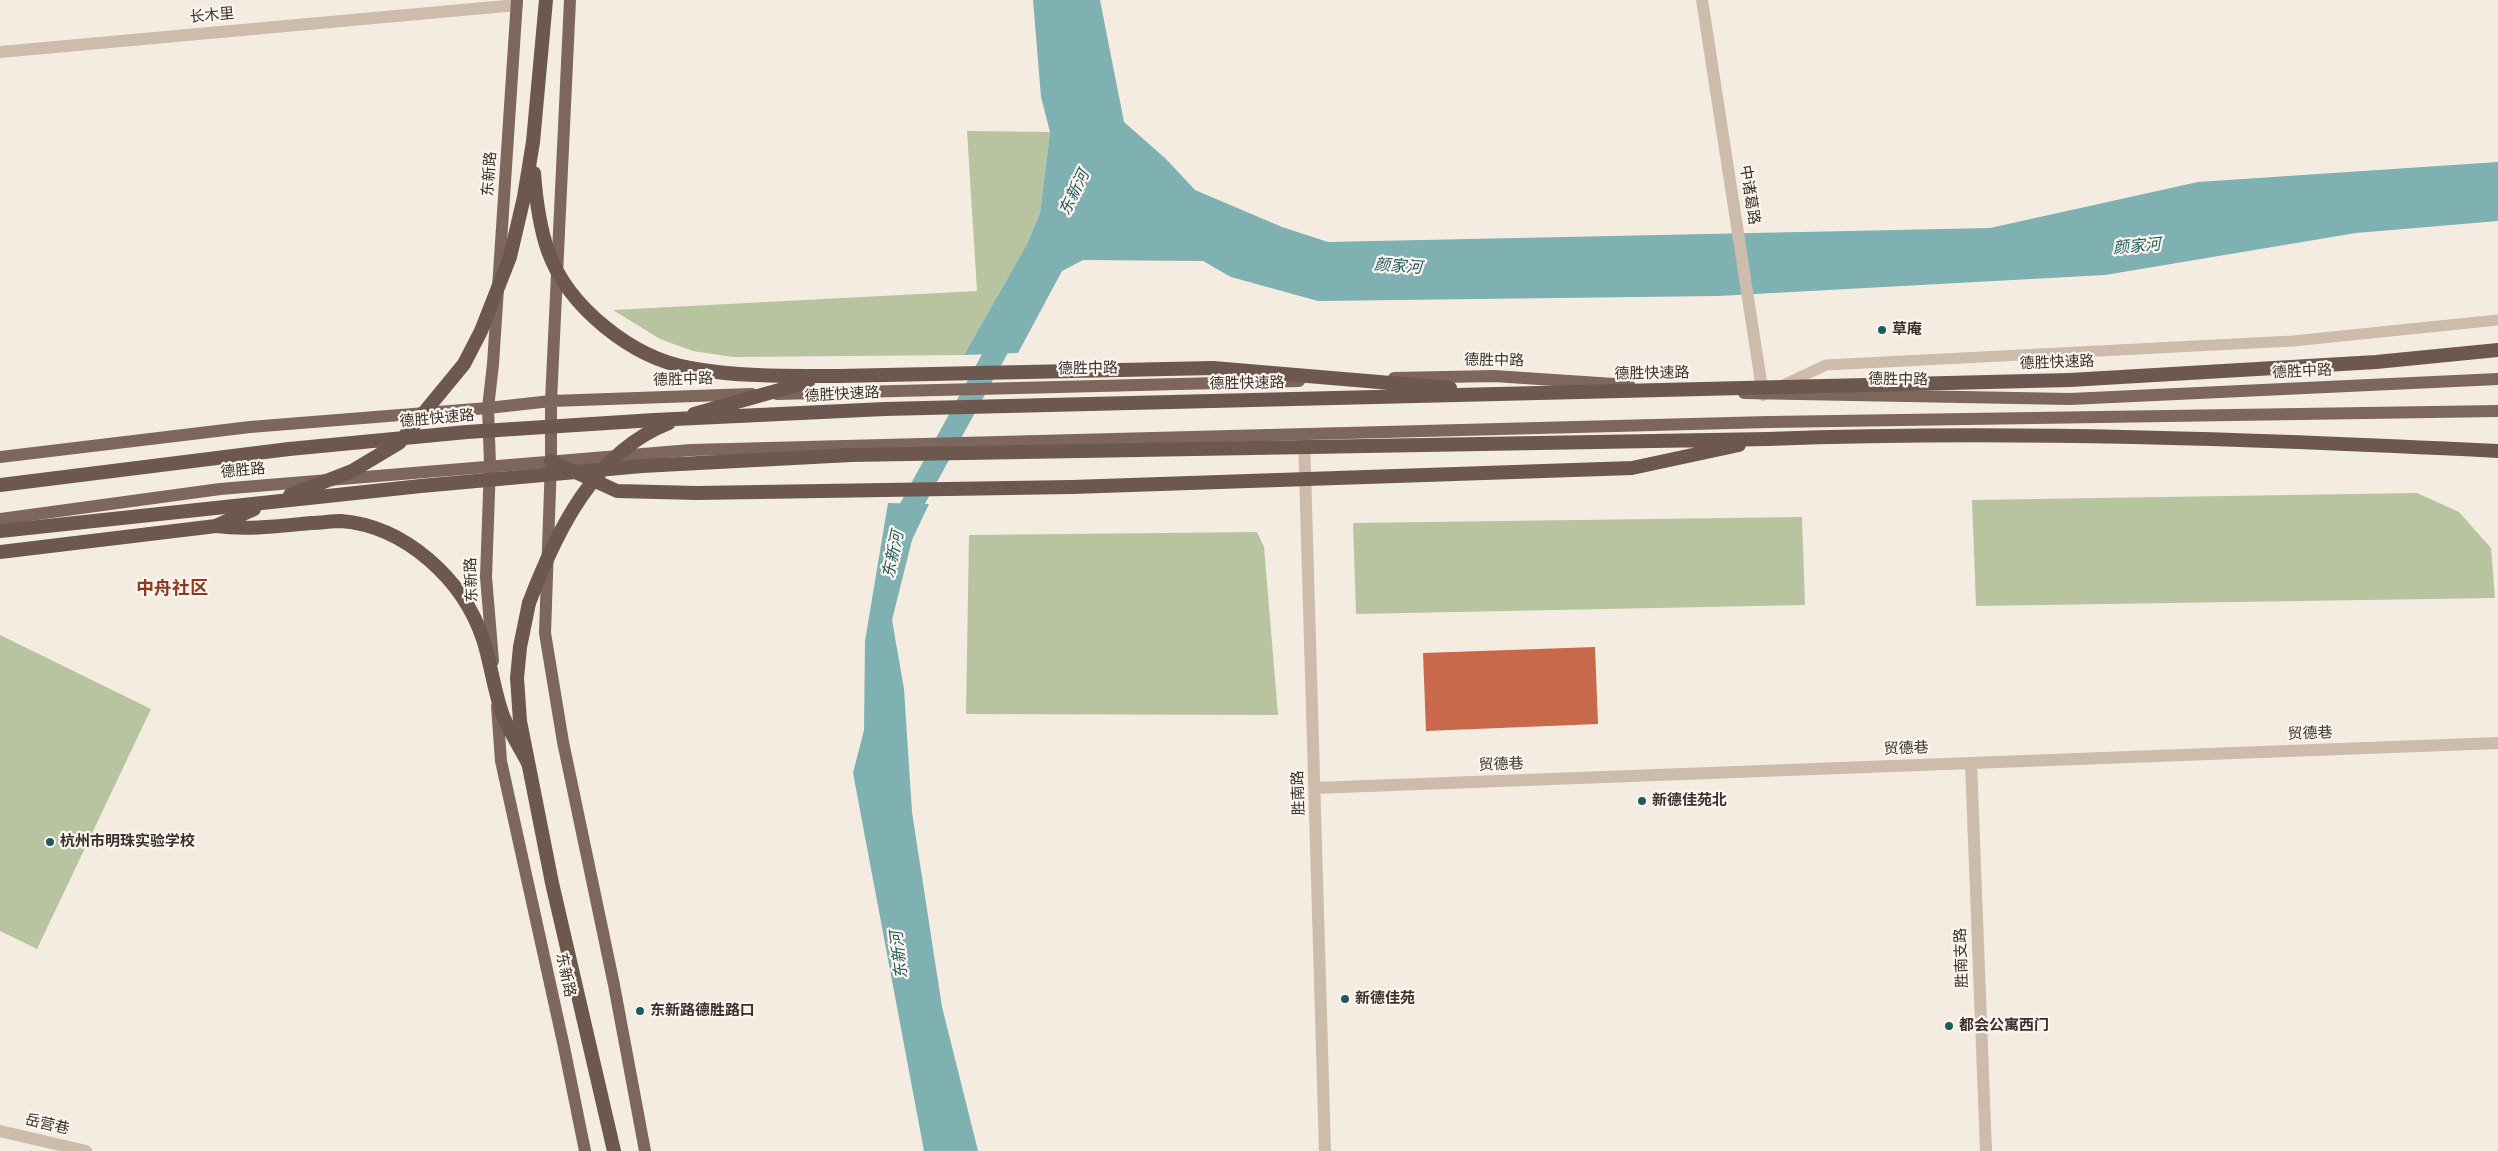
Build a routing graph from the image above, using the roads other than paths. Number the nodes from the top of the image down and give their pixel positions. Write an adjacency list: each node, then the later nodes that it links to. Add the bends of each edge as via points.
1 (546, 0): 6 (highway, bridge)
2 (570, 0): 13 (main road)
3 (1702, 0): 12 (street, 中诸葛路)
4 (517, 2): 5 (street, 长木里); 14 (main road, 东新路)
5 (0, 52)
6 (533, 142): 9 (highway, bridge, via 536,200 549,253 567,285 592,316 625,342 688,368 726,373); 24 (highway, bridge, via 510,258 481,331 464,364 444,390 398,443 352,471)
7 (2498, 320): 12 (lane, via 2293,341 1826,365)
8 (2498, 350): 11 (highway, 德胜快速路, bridge, via 2376,362 2070,380)
9 (838, 376): 11 (highway, bridge, via 1214,368); 28 (highway, bridge, via 710,408 648,432 611,459 586,489 543,566 527,612 517,678 520,721)
10 (2498, 379): 12 (main road, 德胜中路, via 2070,399)
11 (1521, 394): 22 (highway, 德胜快速路, bridge, via 885,409 654,420 466,432 290,449)
12 (1763, 395): 13 (main road, 德胜中路, via 1494,376)
13 (550, 401): 14 (main road, 德胜中路); 20 (main road)
14 (488, 408): 19 (main road, via 250,426); 21 (main road, 东新路)
15 (2498, 411): 16 (main road, via 1769,422)
16 (1304, 435): 20 (main road, via 691,450); 30 (street, 胜南路)
17 (1768, 438): 18 (highway, via 1892,434 2070,436); 20 (highway, bridge, via 1632,468 1072,487 697,494 617,491); 25 (highway, bridge, via 851,455 642,466)
18 (2498, 451)
19 (0, 457)
20 (551, 461): 21 (main road); 35 (main road, via 545,633 563,742)
21 (490, 465): 23 (main road, 德胜路, via 220,489); 33 (main road, 东新路, via 486,577 502,762)
22 (0, 485)
23 (0, 519)
24 (216, 526): 26 (highway); 28 (highway, bridge, via 240,529 340,521 360,524 390,535 426,557 453,584 472,610 503,716)
25 (0, 531)
26 (0, 552)
27 (2498, 743): 29 (street, 贸德巷)
28 (528, 763): 34 (highway, via 552,883)
29 (1971, 763): 30 (street, 贸德巷); 37 (street, 胜南支路)
30 (1315, 788): 36 (street, 胜南路)
31 (0, 1131): 32 (street, 岳营巷)
32 (86, 1151)
33 (585, 1151)
34 (614, 1151)
35 (645, 1151)
36 (1325, 1151)
37 (1986, 1151)

